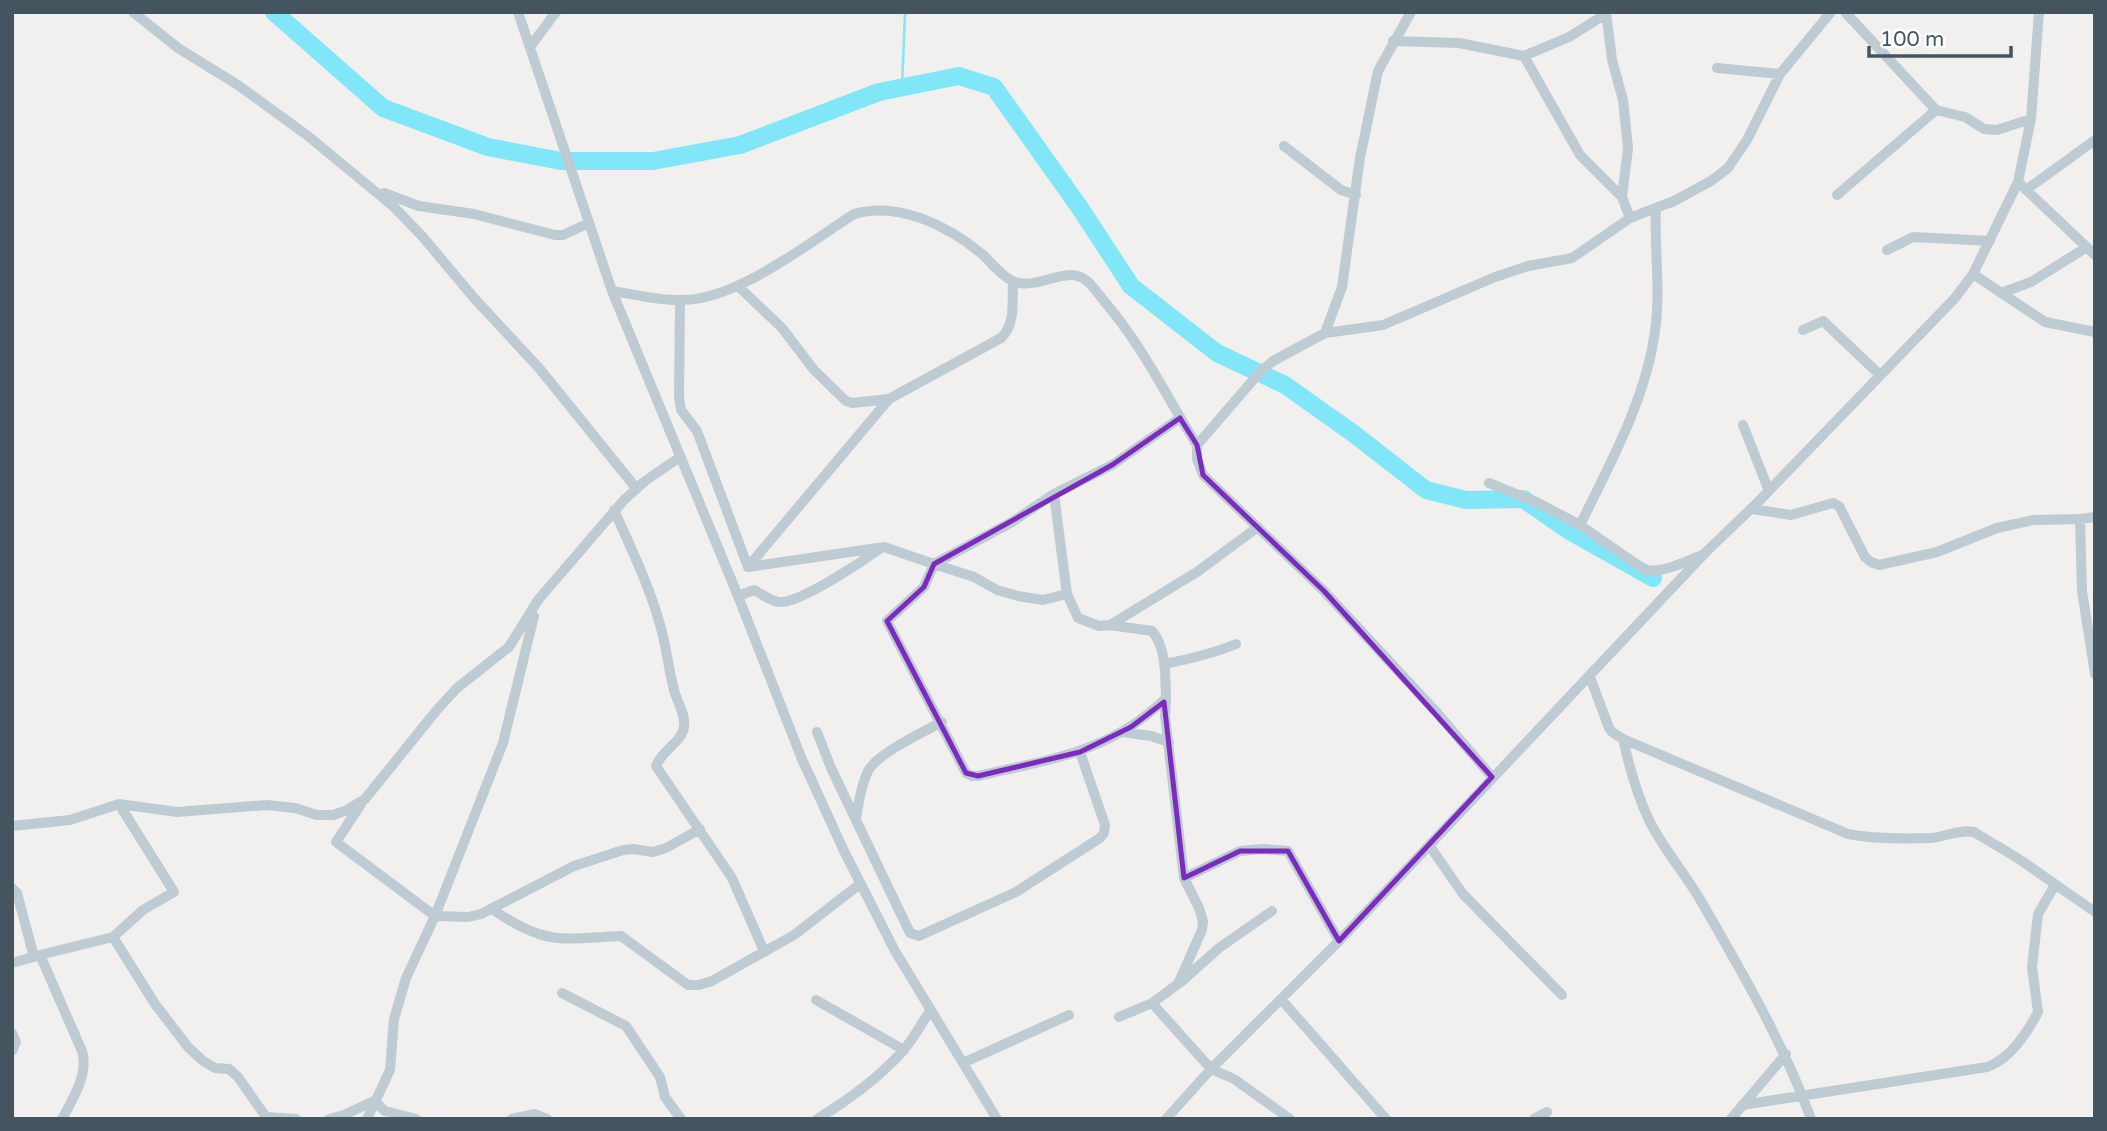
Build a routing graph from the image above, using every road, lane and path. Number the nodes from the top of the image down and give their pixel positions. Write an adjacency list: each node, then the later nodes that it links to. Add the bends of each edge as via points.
1 (133, 12): 18 (street, via 291,124)
2 (518, 12): 10 (street)
3 (556, 12): 10 (street)
4 (1411, 12): 9 (street)
5 (1831, 12): 13 (street)
6 (1845, 12): 14 (street)
7 (2039, 12): 15 (street)
8 (1606, 13): 11 (street, via 1552,46); 22 (street, via 1628,148)
9 (1393, 41): 11 (street, via 1459,43); 20 (street, via 1378,71)
10 (530, 47): 25 (street)
11 (1524, 56): 22 (street, via 1580,155)
12 (1717, 68): 13 (street)
13 (1780, 74): 23 (street, via 1728,168)
14 (1936, 110): 15 (street, via 1965,117 1984,129 1997,130); 21 (street)
15 (2031, 119): 19 (street)
16 (2095, 140): 19 (street)
17 (1284, 146): 20 (street, via 1341,190)
18 (360, 181): 25 (street, via 405,203 474,214 555,235); 45 (street, via 422,236 546,376)
19 (2022, 186): 26 (street); 28 (street)
20 (1356, 195): 37 (street, via 1342,287)
21 (1837, 195)
22 (1622, 197): 24 (street)
23 (1656, 209): 24 (street); 52 (street, via 1655,332 1644,378 1622,439)
24 (1630, 218): 37 (street, via 1572,258 1528,266 1383,325)
25 (589, 223): 32 (street)
26 (1990, 241): 27 (street, via 1913,237); 29 (street)
27 (1887, 250)
28 (2091, 251): 33 (street)
29 (1973, 274): 33 (street); 38 (street)
30 (1013, 281): 31 (street, via 963,240 936,225 894,210 872,209 854,214); 39 (street, via 1008,332); 40 (street, via 1042,283 1069,274 1086,280 1131,335)
31 (739, 287): 34 (street); 39 (street, via 846,401)
32 (612, 291): 34 (street); 43 (street)
33 (2001, 293): 36 (street, via 2045,322)
34 (680, 301): 57 (street, via 681,410 697,431)
35 (1803, 330): 38 (street, via 1824,321)
36 (2094, 331)
37 (1325, 333): 42 (street, via 1260,372)
38 (1880, 374): 46 (street)
39 (889, 399): 57 (street)
40 (1180, 418): 42 (street); 47 (street, via 1112,465)
41 (1743, 425): 46 (street)
42 (1197, 445): 53 (street, via 1203,475)
43 (680, 457): 45 (street); 59 (street)
44 (1489, 483): 52 (street)
45 (636, 488): 49 (street)
46 (1769, 491): 48 (street)
47 (1054, 494): 56 (street, via 1012,523); 58 (street)
48 (1752, 509): 51 (street, via 1791,515 1833,503 1839,506 1865,557 1879,565 1937,552 1997,528 2034,520); 55 (street)
49 (614, 510): 60 (street); 78 (street, via 660,622 684,727 656,766)
50 (2095, 517): 51 (street)
51 (2081, 520): 64 (street, via 2082,591)
52 (1580, 525): 55 (street, via 1645,570)
53 (1258, 527): 61 (street, via 1197,572); 73 (street, via 1324,591)
54 (884, 547): 56 (street); 57 (street); 59 (street, via 789,601 775,601 754,590)
55 (1705, 554): 65 (street)
56 (934, 564): 58 (street, via 1018,596 1043,600); 67 (street, via 924,587 887,621)
57 (748, 567)
58 (1067, 594): 61 (street, via 1078,618)
59 (738, 596): 82 (street, via 801,757)
60 (538, 600): 74 (street, via 509,648 446,699); 88 (street, via 503,743)
61 (1110, 625): 63 (street, via 1152,631)
62 (1236, 644): 63 (street, via 1205,657)
63 (1164, 664): 66 (street)
64 (2095, 674)
65 (1590, 677): 70 (street, via 1609,728); 73 (street)
66 (1166, 698): 69 (street); 71 (street)
67 (942, 722): 72 (street, via 972,776); 76 (street, via 905,741 869,769)
68 (817, 732): 76 (street)
69 (1122, 732): 71 (street); 72 (street)
70 (1623, 739): 83 (street, via 1848,834 1929,838 1974,832); 106 (street, via 1649,821 1697,895)
71 (1169, 742): 81 (street)
72 (1080, 752): 80 (street, via 1104,833 1016,892 914,936)
73 (1492, 777): 79 (street)
74 (365, 799): 75 (street, via 333,815 281,806 177,812); 88 (street, via 336,842)
75 (119, 804): 77 (street, via 70,820); 89 (street, via 174,892 143,910)
76 (856, 820): 80 (street)
77 (12, 826)
78 (700, 829): 85 (street, via 653,852 623,850 574,866); 91 (street, via 737,886)
79 (1429, 845): 90 (street); 96 (street, via 1471,903)
80 (877, 865): 82 (street)
81 (1184, 878): 90 (street, via 1240,851 1288,851); 94 (street, via 1203,921)
82 (859, 880): 91 (street, via 794,935); 100 (street)
83 (2056, 886): 87 (street); 109 (street, via 2039,914 2032,967 2038,1012 1999,1063)
84 (12, 888): 92 (street)
85 (492, 909): 88 (street, via 468,917); 91 (street, via 547,938 621,936 688,985 712,981)
86 (1272, 911): 94 (street)
87 (2095, 912)
88 (435, 916): 110 (street, via 406,978 394,1019 390,1070)
89 (113, 937): 92 (street); 115 (street, via 155,1004 203,1062 229,1069 266,1116)
90 (1339, 940): 97 (street)
91 (764, 951)
92 (37, 956): 93 (street); 114 (street, via 85,1059)
93 (12, 963)
94 (1178, 984): 99 (street)
95 (562, 993): 121 (street, via 626,1026)
96 (1562, 995)
97 (1281, 999): 108 (street); 127 (street)
98 (816, 1000): 104 (street)
99 (1153, 1003): 102 (street); 108 (street)
100 (930, 1011): 104 (street); 107 (street)
101 (1069, 1015): 107 (street)
102 (1119, 1017)
103 (12, 1033): 105 (street, via 16,1042)
104 (904, 1050): 112 (street)
105 (12, 1051)
106 (1786, 1054): 109 (street); 111 (street)
107 (962, 1063): 124 (street)
108 (1211, 1069): 125 (street); 126 (street, via 1234,1079)
109 (1803, 1096): 111 (street); 130 (street)
110 (374, 1101): 116 (street); 117 (street); 118 (street, via 385,1111)
111 (1742, 1105): 129 (street)
112 (838, 1106): 122 (street); 123 (street)
113 (1547, 1112): 128 (street)
114 (62, 1119)
115 (296, 1119)
116 (329, 1119)
117 (367, 1119)
118 (416, 1119)
119 (512, 1119): 120 (street, via 535,1114)
120 (547, 1119)
121 (681, 1119)
122 (817, 1119)
123 (841, 1119)
124 (997, 1119)
125 (1166, 1119)
126 (1290, 1119)
127 (1386, 1119)
128 (1534, 1119)
129 (1731, 1119)
130 (1811, 1119)

